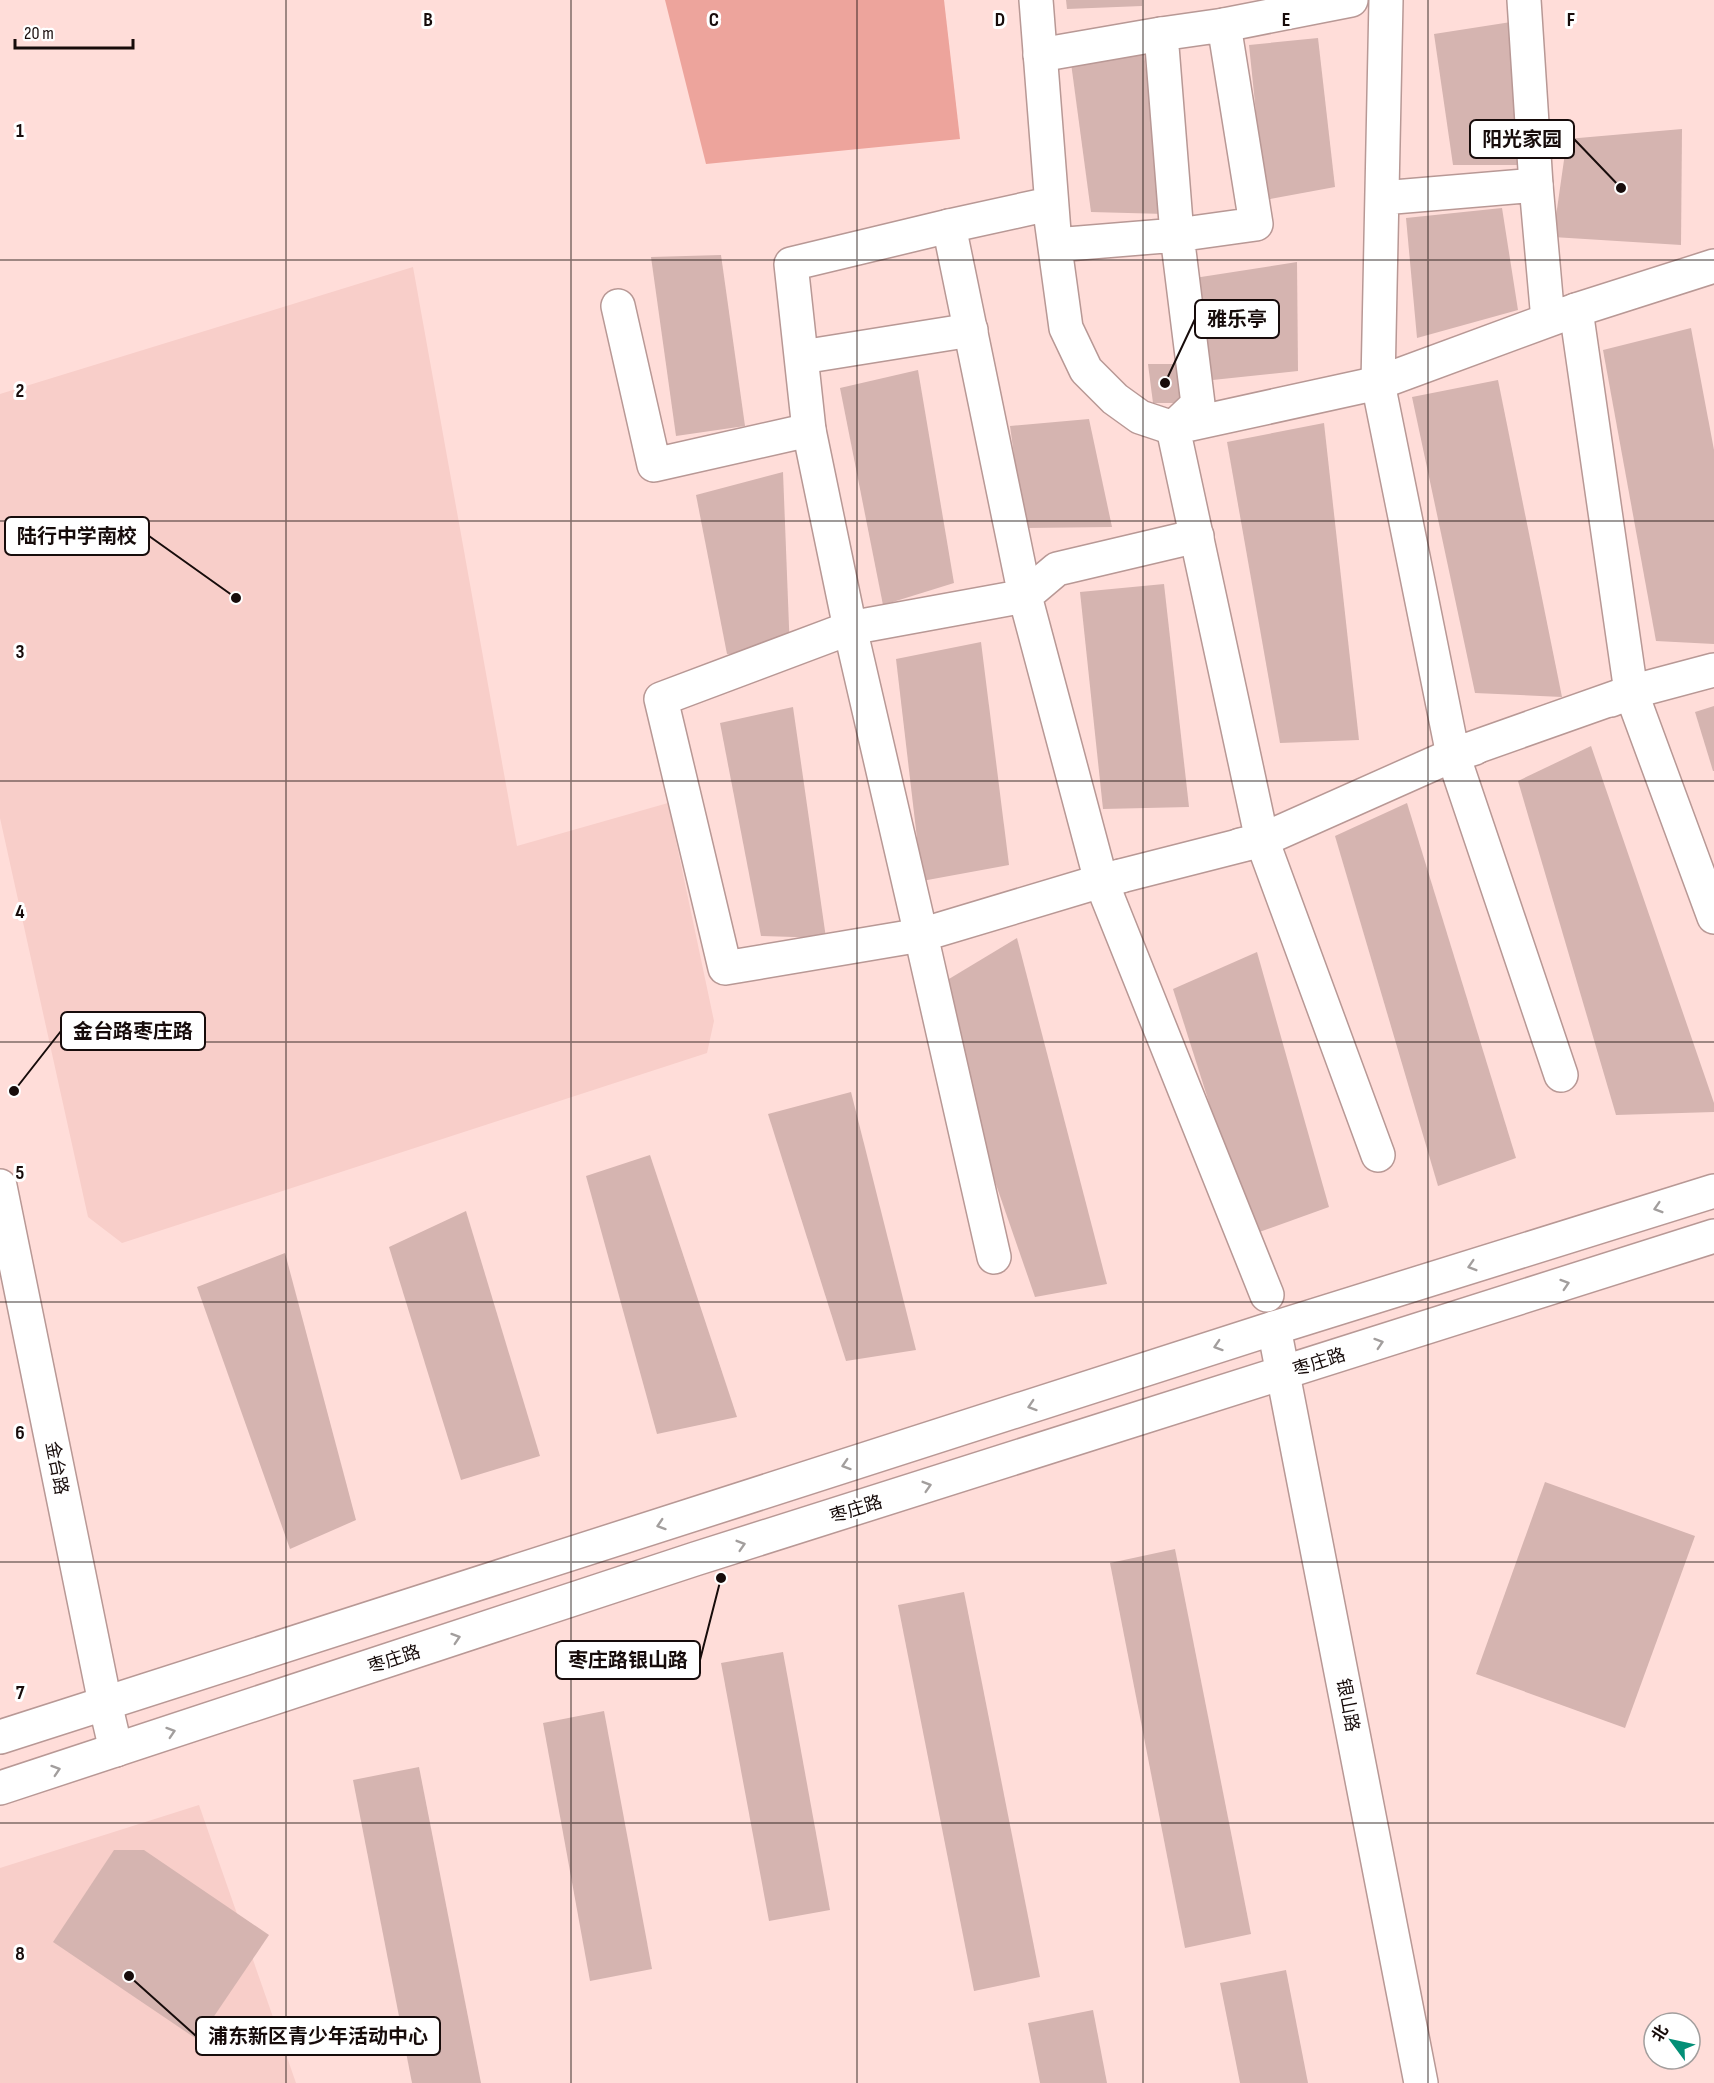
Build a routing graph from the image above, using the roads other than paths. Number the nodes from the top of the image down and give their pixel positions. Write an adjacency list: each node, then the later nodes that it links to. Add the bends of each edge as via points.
1 (1036, 0): 7 (street)
2 (1351, 0): 5 (street)
3 (1386, 0): 9 (street)
4 (1524, 0): 8 (street)
5 (1210, 18): 6 (street); 11 (street, via 1256,224)
6 (1161, 34): 7 (street); 11 (street)
7 (1040, 55): 12 (street)
8 (1536, 185): 9 (street); 15 (street, via 1548,320)
9 (1382, 198): 18 (street)
10 (949, 226): 12 (street, via 1049,204); 16 (street); 17 (street, via 791,264)
11 (1177, 235): 12 (street); 19 (street, via 1198,404)
12 (1055, 245): 19 (street, via 1066,328 1086,370 1140,417)
13 (1714, 266): 15 (street)
14 (618, 306): 20 (street, via 654,465)
15 (1576, 310): 18 (street); 25 (street)
16 (971, 330): 17 (street); 22 (street)
17 (801, 357): 20 (street)
18 (1378, 383): 19 (street); 26 (street)
19 (1173, 428): 21 (street)
20 (809, 430): 23 (street)
21 (1197, 536): 22 (street, via 1057,569); 27 (street)
22 (1025, 596): 23 (street); 28 (street)
23 (850, 628): 30 (street); 30 (street, via 661,699 724,968)
24 (1714, 670): 25 (street)
25 (1631, 692): 26 (street); 29 (street)
26 (1454, 755): 27 (street); 31 (street)
27 (1262, 840): 28 (street); 32 (street)
28 (1101, 881): 30 (street); 37 (street)
29 (1714, 917)
30 (921, 935): 36 (street)
31 (1561, 1075)
32 (1378, 1155)
33 (0, 1186): 40 (street, 金台路)
34 (1714, 1191): 38 (street, one-way to 38)
35 (1714, 1236): 39 (street, 枣庄路, one-way to 35)
36 (994, 1257)
37 (1267, 1295)
38 (1274, 1328): 39 (street, 银山路); 40 (street, one-way to 40)
39 (1283, 1374): 42 (street, 枣庄路, one-way to 39, via 695,1559); 44 (street, 银山路)
40 (105, 1703): 41 (street); 42 (street, 金台路)
41 (0, 1737)
42 (116, 1750): 43 (street, 枣庄路, one-way to 42)
43 (0, 1788)
44 (1420, 2083)

